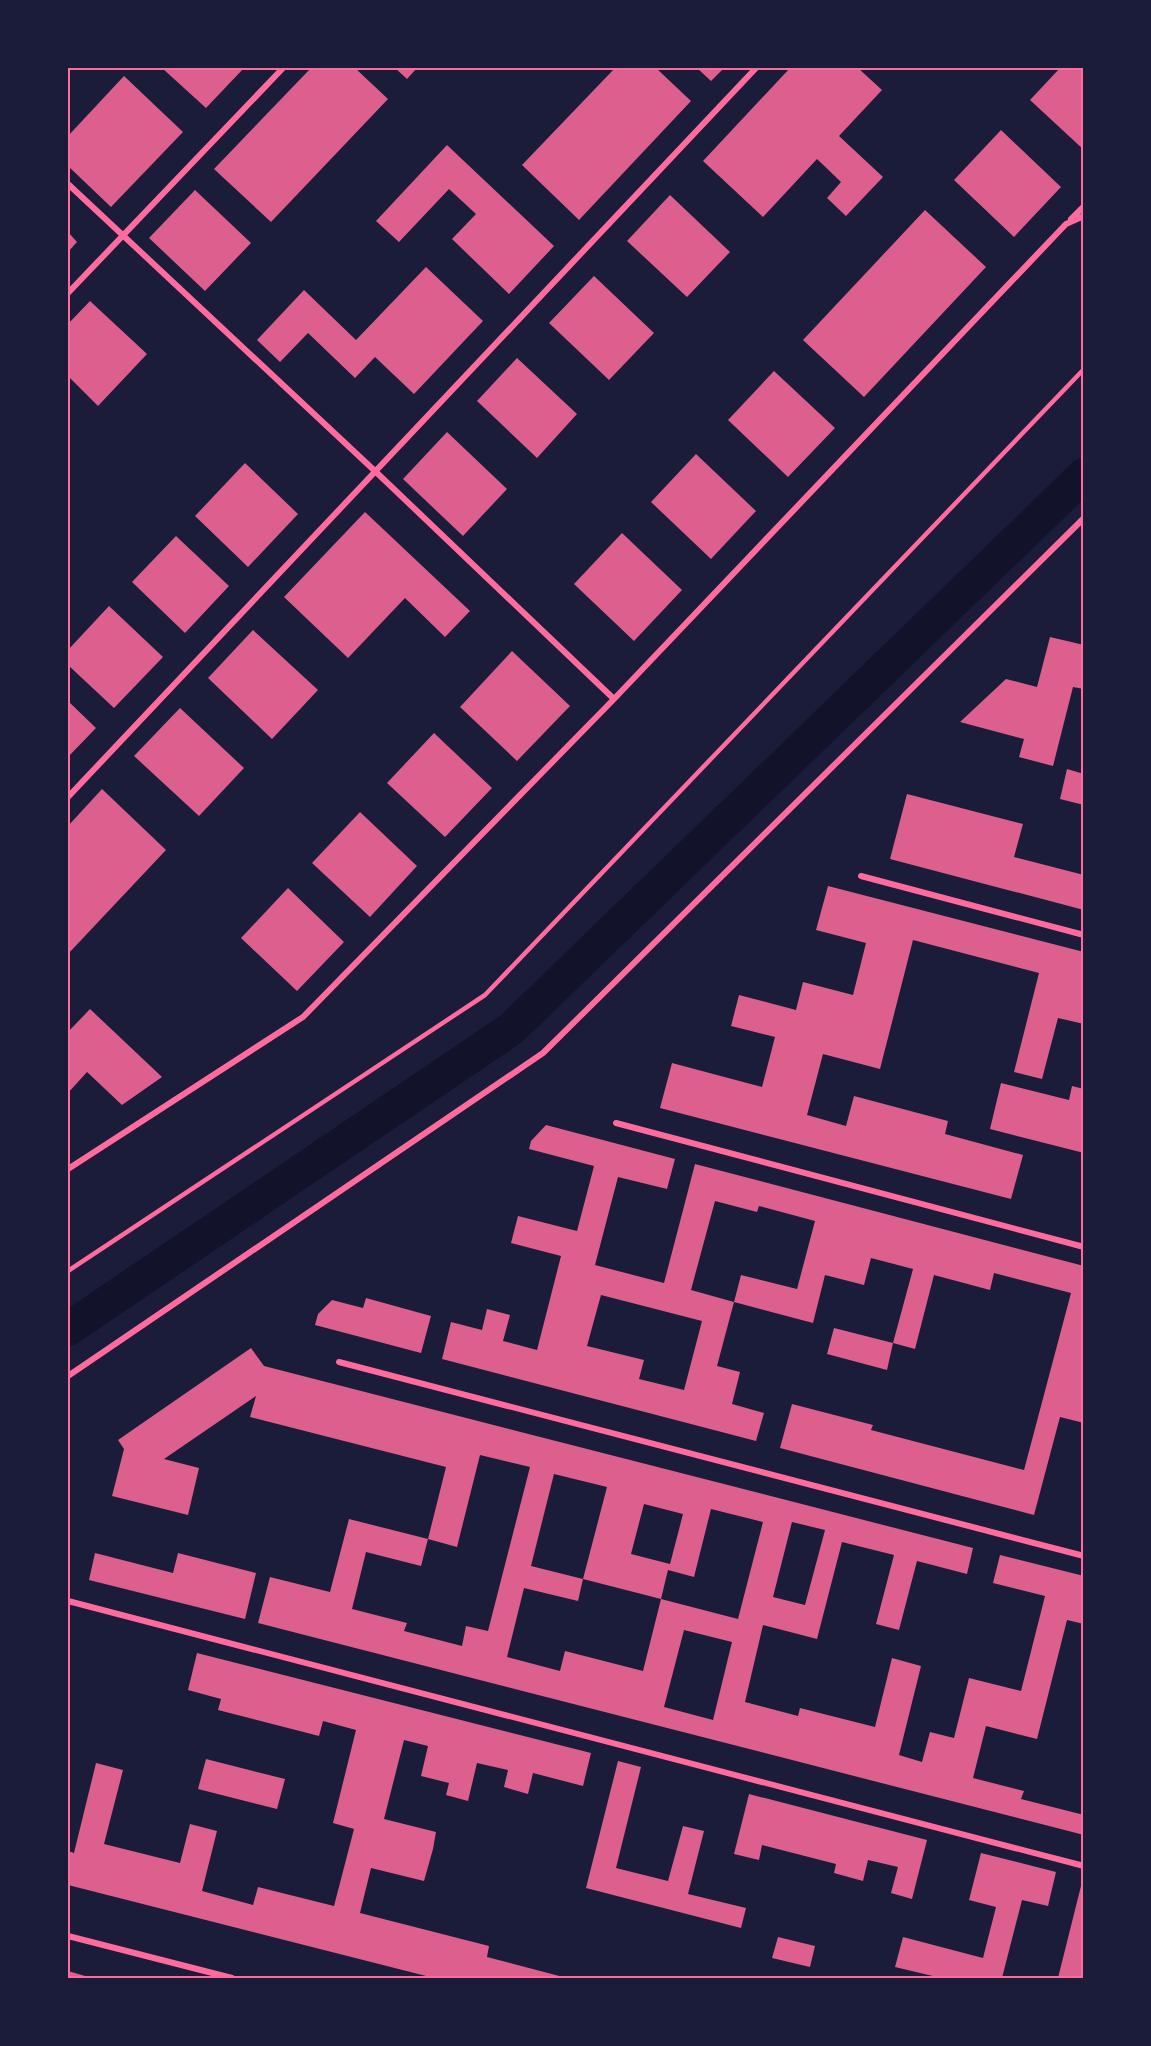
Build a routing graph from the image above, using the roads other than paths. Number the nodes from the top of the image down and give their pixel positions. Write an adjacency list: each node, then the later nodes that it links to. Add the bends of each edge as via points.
1 (283, 68): 7 (street)
2 (756, 68): 10 (street)
3 (68, 184): 7 (street)
4 (1083, 206): 6 (street)
5 (1083, 216): 6 (street)
6 (1066, 224): 12 (street)
7 (123, 236): 8 (street); 10 (street)
8 (68, 294)
9 (1083, 369): 19 (lane, via 485,994)
10 (376, 471): 12 (street); 13 (street)
11 (1083, 518): 21 (street, via 543,1053)
12 (614, 699): 17 (street, via 303,1017)
13 (68, 797)
14 (861, 876): 15 (street)
15 (1083, 935)
16 (616, 1123): 18 (street)
17 (68, 1168)
18 (1083, 1247)
19 (68, 1270)
20 (339, 1362): 22 (street)
21 (68, 1376)
22 (1083, 1556)
23 (68, 1601): 24 (street)
24 (1083, 1866)
25 (68, 1936): 26 (street)
26 (232, 1978)

